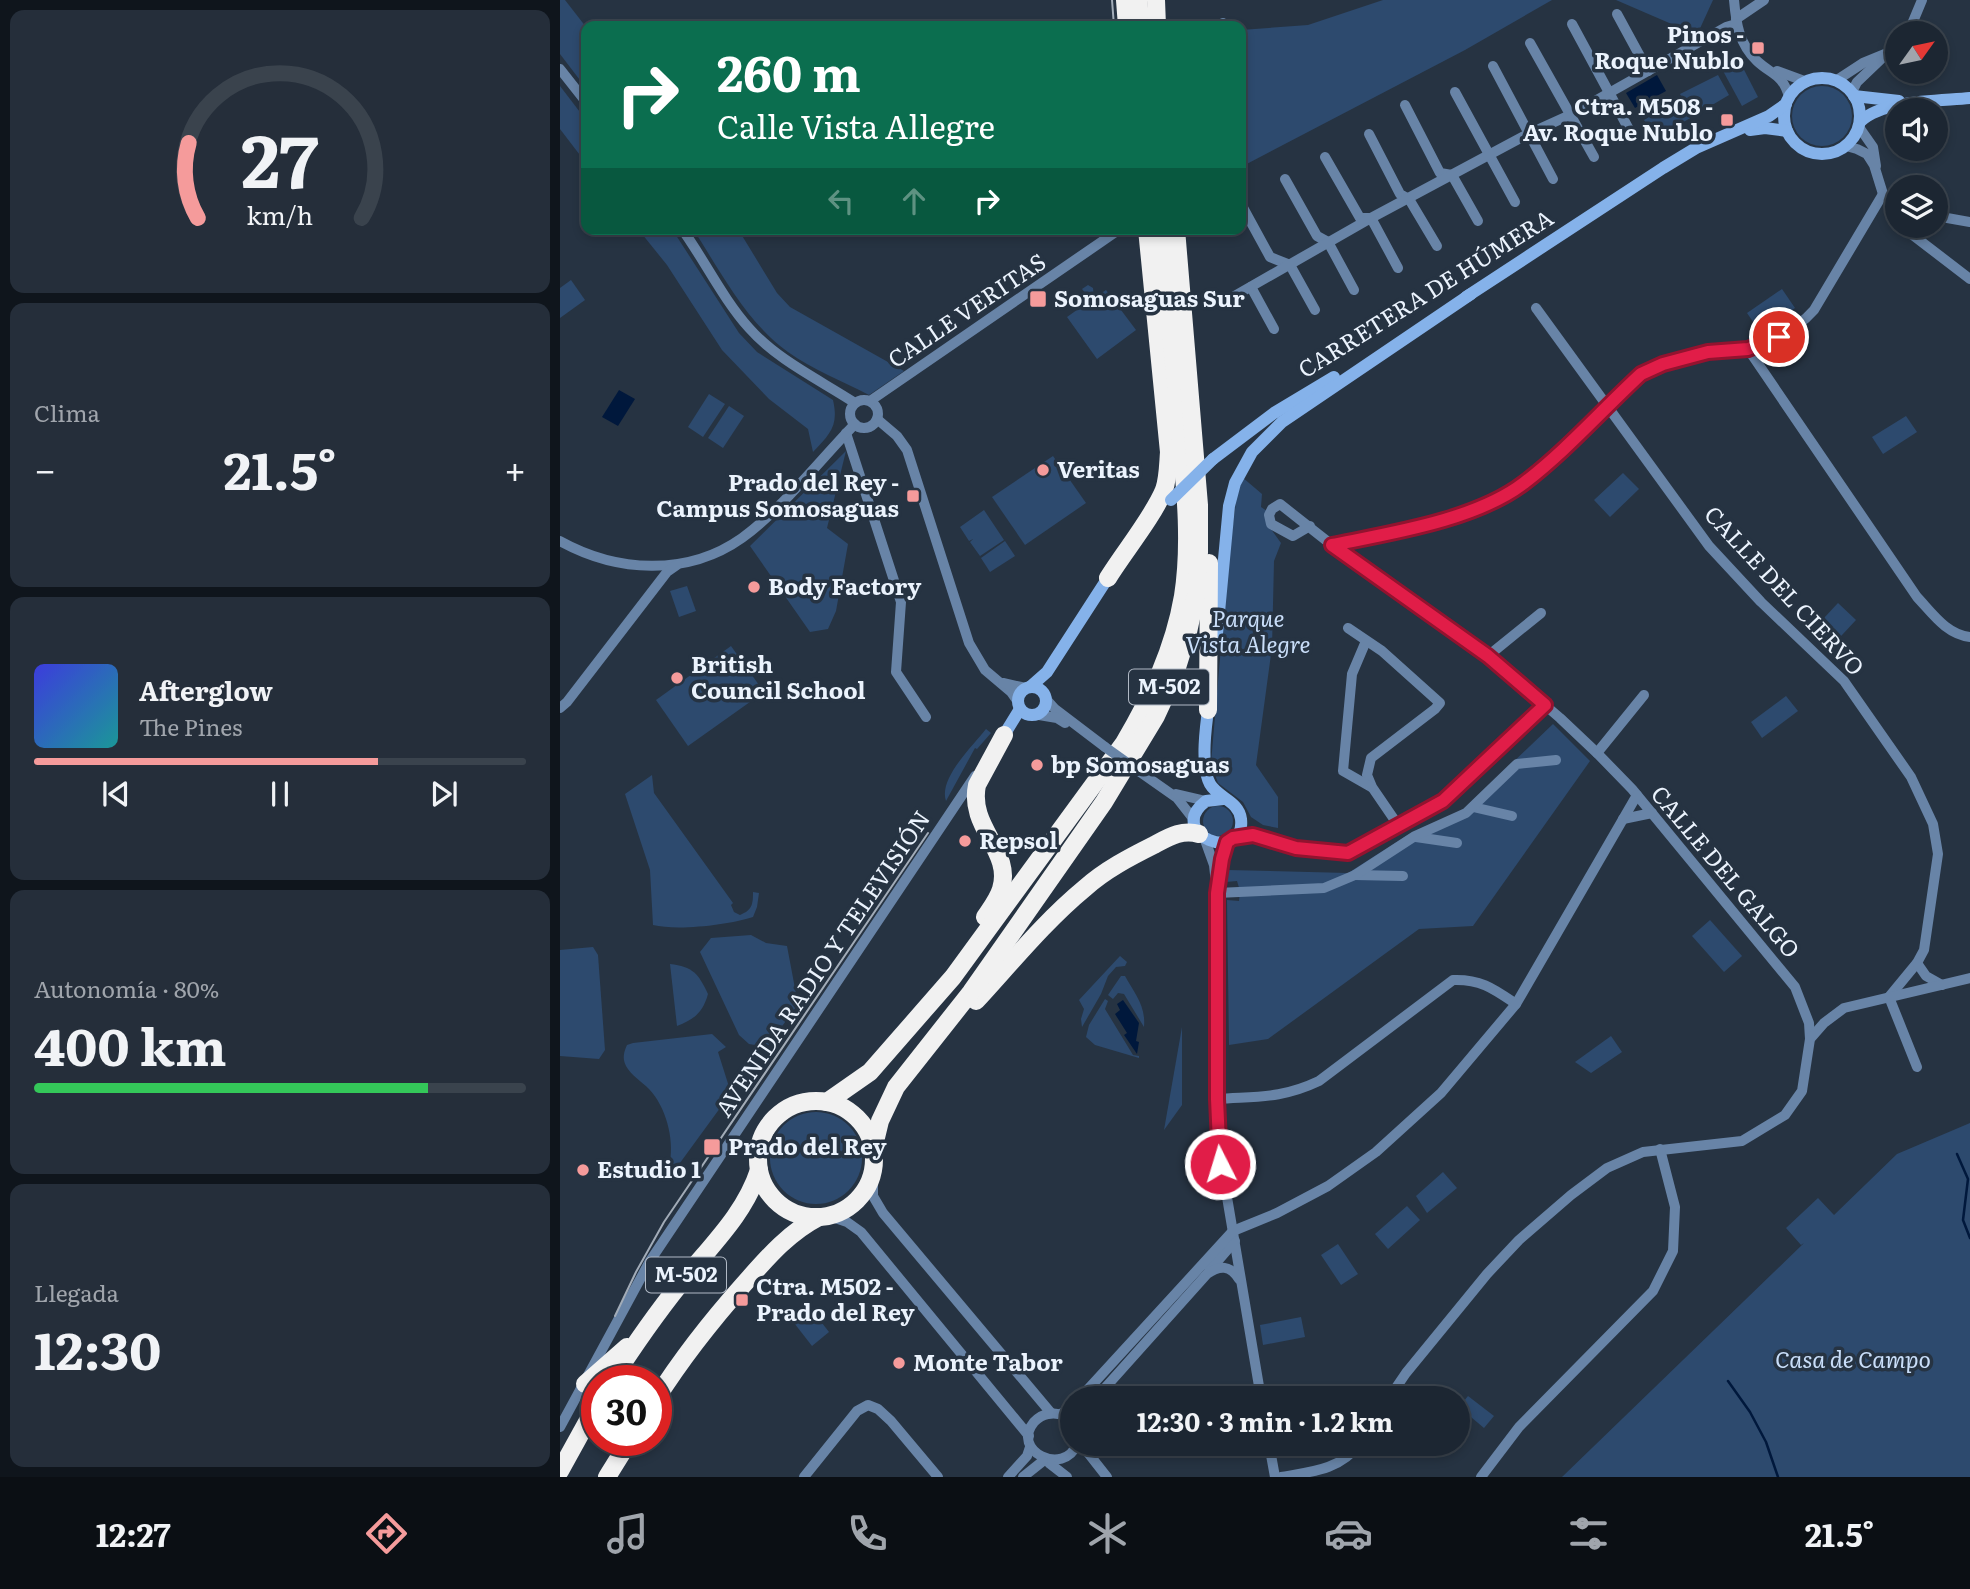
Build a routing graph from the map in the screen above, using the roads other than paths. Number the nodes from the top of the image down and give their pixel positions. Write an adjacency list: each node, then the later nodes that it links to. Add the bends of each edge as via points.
1 (1125, 0): 8 (highway)
2 (1139, 0): 9 (highway)
3 (1156, 0): 10 (highway)
4 (1734, 0): 12 (street)
5 (1764, 0): 12 (street)
6 (1922, 0): 11 (street)
7 (1616, 14): 20 (street)
8 (1127, 21)
9 (1141, 21)
10 (1157, 21)
11 (1913, 21)
12 (1736, 22): 18 (street, via 1747,50); 20 (street)
13 (1572, 24): 24 (street)
14 (1530, 43): 33 (street)
15 (1885, 55): 21 (street)
16 (1885, 57): 25 (street, via 1857,82)
17 (1493, 66): 37 (street)
18 (1766, 68): 22 (street); 28 (street, via 1782,79)
19 (560, 69): 26 (street)
20 (1648, 71): 24 (street)
21 (1837, 80): 22 (main road); 25 (main road)
22 (1807, 82): 28 (main road)
23 (1455, 92): 41 (street)
24 (1609, 93): 33 (street); 38 (street)
25 (1853, 94): 29 (main road); 34 (main road)
26 (581, 96)
27 (1970, 98): 30 (main road)
28 (1788, 100): 35 (main road); 39 (main road, via 1769,116)
29 (1885, 100)
30 (1948, 100)
31 (1405, 105): 45 (street, via 1440,173)
32 (1885, 109): 34 (main road, via 1875,111)
33 (1570, 115): 37 (street); 43 (street)
34 (1860, 124): 40 (main road); 44 (street, via 1873,147)
35 (1787, 131): 39 (main road, via 1755,128); 40 (main road, via 1796,144 1816,154)
36 (1369, 134): 49 (street, via 1400,194)
37 (1528, 134): 41 (street); 47 (street)
38 (1632, 135)
39 (1715, 140): 69 (main road, CARRETERA DE HÚMERA, via 1663,168)
40 (1846, 146): 44 (street, via 1867,154)
41 (1490, 155): 45 (street); 50 (street)
42 (1325, 157): 52 (street, via 1360,218)
43 (1594, 157)
44 (1877, 174): 48 (street)
45 (1452, 175): 49 (street); 54 (street)
46 (1285, 178): 62 (street, via 1317,236)
47 (1553, 178)
48 (1883, 194): 75 (street, via 1814,310 1801,324)
49 (1409, 199): 52 (street); 63 (street)
50 (1515, 202)
51 (1246, 213): 64 (street, via 1270,257)
52 (1371, 218): 62 (street); 65 (street)
53 (1948, 218): 55 (street)
54 (1478, 221)
55 (1970, 222)
56 (686, 235): 77 (street, via 748,328 788,361)
57 (1111, 235): 76 (street, CALLE VERITAS)
58 (1148, 235): 86 (highway, via 1168,467 1158,501)
59 (1163, 235): 133 (highway, M-502, via 1185,503 1184,584 1176,628 1150,697 1124,743 953,977)
60 (1176, 235): 74 (highway, M-502)
61 (1915, 238): 66 (street)
62 (1328, 242): 64 (street); 68 (street)
63 (1437, 246)
64 (1290, 265): 67 (street); 72 (street)
65 (1398, 268)
66 (1970, 279)
67 (1251, 287): 70 (street); 73 (street)
68 (1354, 290)
69 (1471, 294): 86 (main road, CARRETERA DE HÚMERA, bridge, via 1274,413 1213,458 1171,500); 99 (main road, via 1282,422 1244,466 1229,506)
70 (1224, 302)
71 (1536, 309): 78 (street, CALLE DEL CIERVO)
72 (1315, 310)
73 (1275, 329)
74 (1185, 348): 99 (highway, M-502, via 1200,428 1209,522); 135 (highway, M-502, via 1199,552 1196,595 1174,677 1104,802 971,992)
75 (1748, 349): 78 (street, via 1708,352 1663,364 1641,374); 89 (street, via 1917,597 1945,626)
76 (870, 401): 77 (street); 79 (street)
77 (855, 403): 80 (street, via 850,411)
78 (1608, 407): 84 (street, via 1523,485 1488,503 1449,519); 125 (street, CALLE DEL CIERVO, via 1709,546 1844,681 1911,777 1933,824 1938,854 1924,950)
79 (877, 419): 80 (street, via 867,427); 92 (street, via 907,450 969,643)
80 (855, 424): 81 (street)
81 (846, 432): 85 (street, via 742,538 714,554); 101 (street, via 901,602 896,672)
82 (1310, 526): 82 (street, CALLE DEL GALGO, via 1293,536 1271,524 1269,516 1280,504); 84 (street, CALLE DEL GALGO)
83 (560, 541): 85 (street, via 608,562)
84 (1332, 545): 91 (street, CALLE DEL GALGO)
85 (677, 565): 98 (street)
86 (1108, 578): 93 (main road, via 1047,672)
87 (1541, 613): 91 (street)
88 (1348, 628): 90 (street)
89 (1970, 637)
90 (1366, 641): 106 (street, via 1352,674 1343,771); 106 (street, via 1440,703 1371,758 1367,775)
91 (1488, 656): 97 (street, CALLE DEL GALGO)
92 (997, 681): 93 (street); 96 (street)
93 (1028, 687): 95 (main road, via 1040,690); 96 (main road, via 1020,694)
94 (1644, 695): 104 (street)
95 (1046, 699): 100 (main road); 103 (street)
96 (1019, 705): 100 (main road, via 1028,716); 102 (main road, AVENIDA RADIO Y TELEVISIÓN)
97 (1545, 705): 104 (street, CALLE DEL GALGO); 116 (street, via 1443,801)
98 (560, 708)
99 (1208, 710): 109 (main road, via 1205,770)
100 (1039, 715): 103 (street, via 1057,718)
101 (926, 717)
102 (1003, 735): 133 (highway, M-502, via 975,793 978,818 1000,860 1002,885 996,901); 147 (street, AVENIDA RADIO Y TELEVISIÓN, via 657,1250)
103 (1105, 747): 107 (street, bridge)
104 (1597, 753): 108 (street, CALLE DEL GALGO)
105 (1556, 761): 111 (street, via 1517,764)
106 (1372, 788): 116 (street)
107 (1171, 792): 110 (street); 117 (street)
108 (1637, 795): 112 (street, CALLE DEL GALGO); 115 (street)
109 (1223, 799): 110 (main road); 113 (main road)
110 (1206, 801): 117 (main road, via 1197,811)
111 (1473, 807): 114 (street); 118 (street)
112 (1652, 813): 115 (street); 131 (street, CALLE DEL GALGO, via 1795,987)
113 (1240, 814): 119 (main road, via 1241,824); 121 (street, via 1251,827)
114 (1511, 816)
115 (1623, 819): 129 (street)
116 (1398, 825): 121 (street, via 1348,853)
117 (1200, 832): 119 (main road, via 1214,844); 124 (street, via 1213,856); 135 (highway, M-502, via 1171,836 1086,887)
118 (1415, 836): 120 (street); 122 (street)
119 (1230, 840): 121 (street, via 1253,835); 124 (street)
120 (1457, 843)
121 (1296, 848)
122 (1354, 875): 123 (street); 124 (street, via 1324,888)
123 (1403, 876)
124 (1217, 893): 136 (street)
125 (1917, 963): 127 (street, via 1926,976); 128 (street, CALLE DEL CIERVO)
126 (1970, 978): 127 (street)
127 (1942, 985): 128 (street)
128 (1889, 997): 130 (street, via 1844,1009); 134 (street)
129 (1516, 1004): 136 (street, via 1471,979 1453,980 1319,1081 1296,1092 1265,1098); 143 (street, via 1441,1093 1376,1152 1328,1186)
130 (1824, 1023): 131 (street); 132 (street)
131 (1809, 1024): 132 (street, CALLE DEL GALGO)
132 (1810, 1039): 138 (street, CALLE DEL GALGO, via 1802,1091 1785,1115 1742,1141)
133 (897, 1045): 137 (highway, M-502, via 870,1072)
134 (1917, 1067)
135 (910, 1069): 139 (highway, M-502, via 889,1100)
136 (1217, 1099): 143 (street, via 1218,1144)
137 (827, 1102): 139 (highway, M-502, via 861,1122); 140 (highway, M-502, via 806,1102 779,1114 763,1134)
138 (1660, 1149): 154 (street, CALLE DEL GALGO, via 1607,1168 1519,1240 1486,1274); 178 (street, via 1675,1207 1673,1251 1654,1291 1519,1427)
139 (873, 1150): 141 (highway, M-502)
140 (759, 1170): 142 (highway, via 780,1205 796,1213); 146 (highway, M-502, via 740,1212)
141 (873, 1172): 142 (highway, M-502, via 856,1201); 157 (street, via 873,1196 883,1213)
142 (824, 1216): 150 (highway, M-502, via 790,1235 772,1253 728,1301); 161 (street, via 847,1222 861,1232)
143 (1234, 1236): 144 (street); 145 (street); 151 (street)
144 (1207, 1274): 145 (street, via 1225,1267 1233,1270); 152 (street)
145 (1242, 1285): 153 (street)
146 (638, 1339): 148 (highway, M-502); 149 (highway, M-502)
147 (595, 1365)
148 (607, 1365)
149 (621, 1365)
150 (672, 1375)
151 (1091, 1386)
152 (1107, 1386)
153 (1259, 1386)
154 (1397, 1386)
155 (581, 1391): 159 (street, AVENIDA RADIO Y TELEVISIÓN)
156 (1060, 1412): 157 (street)
157 (1056, 1414): 158 (street); 161 (street, via 1036,1420)
158 (1060, 1416)
159 (560, 1427)
160 (581, 1433): 168 (highway)
161 (1029, 1441): 167 (street); 172 (street, via 1027,1456)
162 (620, 1456): 169 (highway)
163 (1071, 1456): 167 (street)
164 (1089, 1456): 175 (street)
165 (1271, 1456): 176 (street)
166 (1350, 1456): 177 (street, via 1328,1468)
167 (1046, 1462): 173 (street); 174 (street)
168 (560, 1471)
169 (607, 1477)
170 (804, 1477): 171 (street, via 857,1411 868,1405 891,1421)
171 (938, 1477)
172 (1008, 1477)
173 (1023, 1477)
174 (1067, 1477)
175 (1107, 1477)
176 (1275, 1477)
177 (1281, 1477)
178 (1481, 1477)

